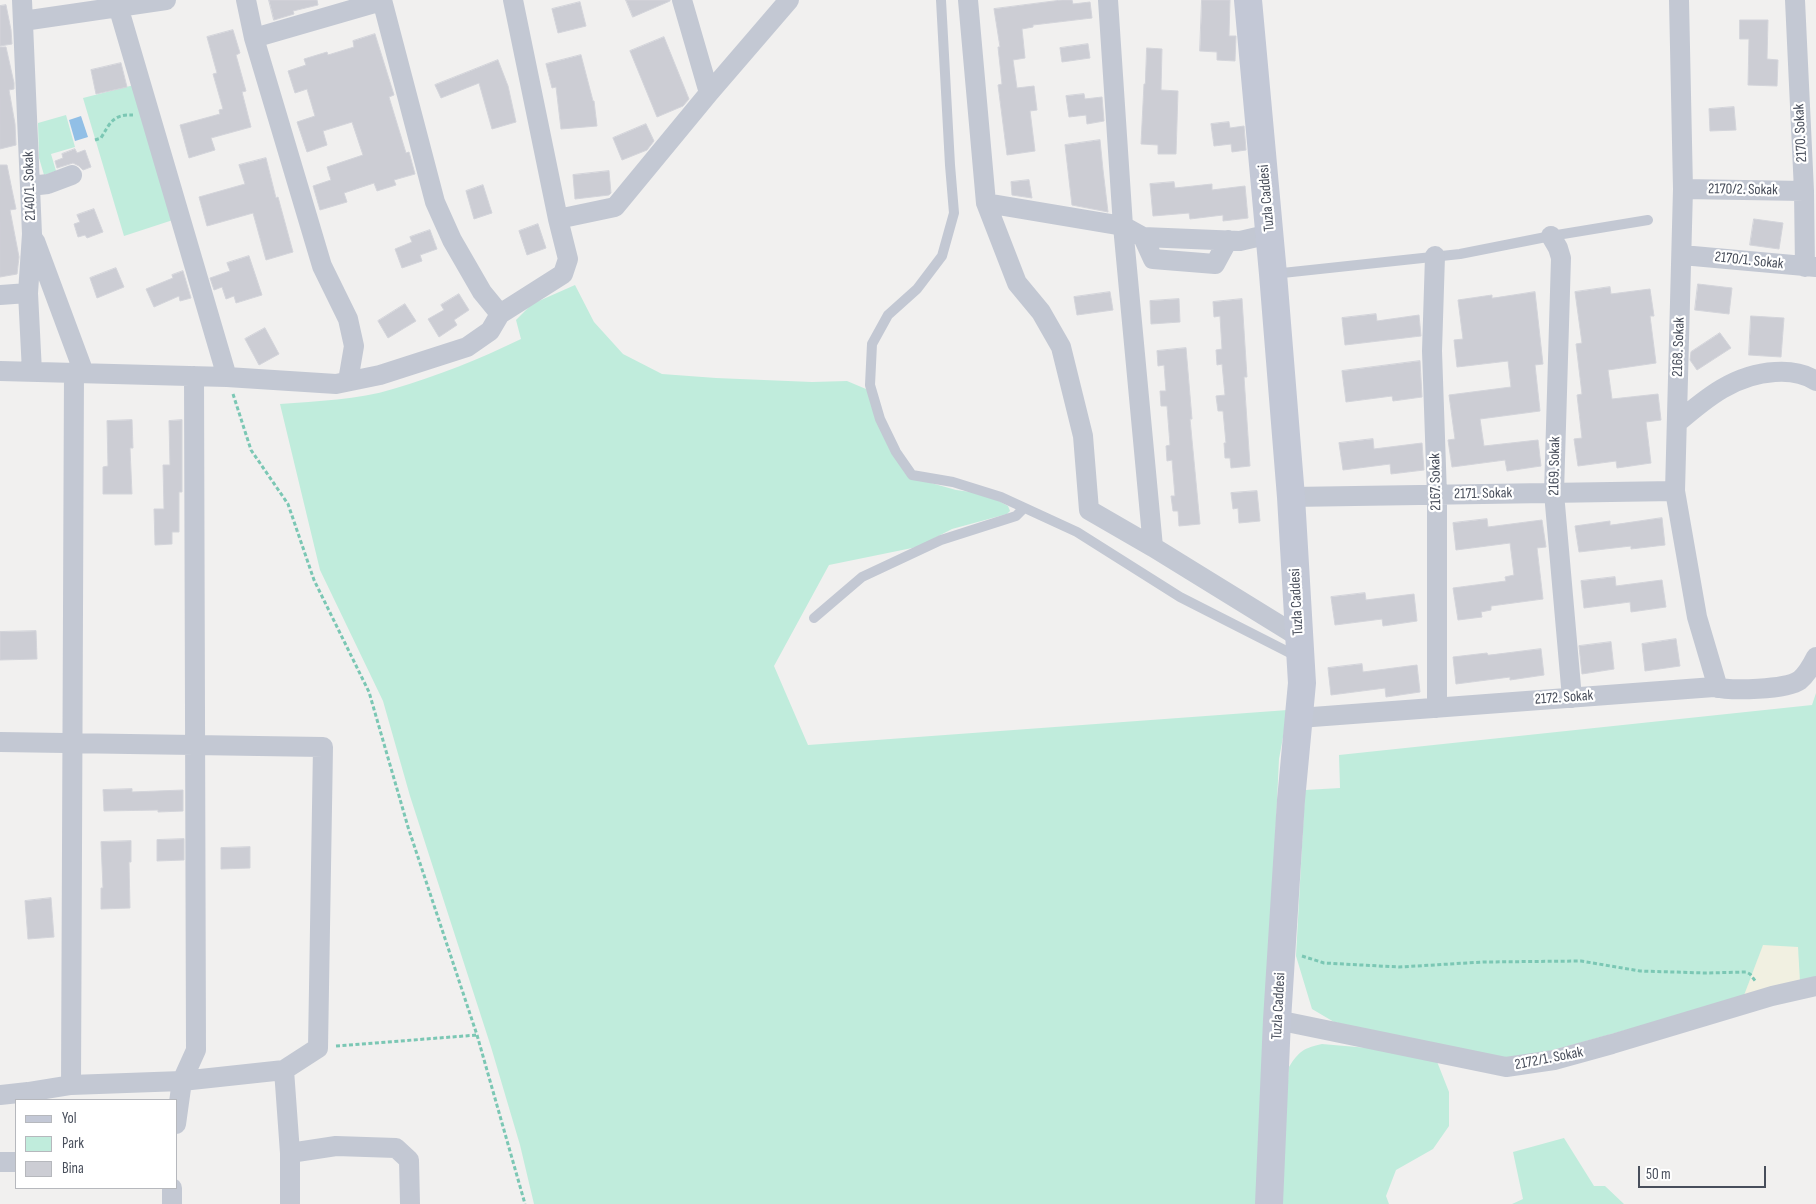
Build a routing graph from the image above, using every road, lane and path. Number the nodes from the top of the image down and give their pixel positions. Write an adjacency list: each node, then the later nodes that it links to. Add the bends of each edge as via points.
1 (22, 0): 15 (street, 2140/1. Sokak)
2 (166, 0): 14 (street)
3 (246, 0): 16 (street)
4 (513, 0): 26 (street)
5 (682, 0): 18 (street)
6 (789, 0): 18 (street)
7 (941, 0): 51 (lane, via 954,213 942,256 916,289 888,315 872,344 870,385 880,419 912,475 952,482 1001,497)
8 (968, 0): 25 (street)
9 (1108, 0): 28 (street)
10 (1248, 0): 30 (main road, Tuzla Caddesi)
11 (1679, 0): 23 (street, 2168. Sokak)
12 (1795, 0): 17 (street, 2170. Sokak)
13 (382, 1): 16 (street); 38 (street, via 435,202 452,240 482,292)
14 (118, 6): 15 (street); 19 (street)
15 (23, 21): 22 (street, 2140/1. Sokak)
16 (254, 38): 44 (street, via 322,266 348,319 354,346)
17 (1807, 90): 24 (street, 2170. Sokak)
18 (709, 93): 26 (street, via 615,207)
19 (150, 113): 20 (path, via 119,116 101,138); 43 (street)
20 (95, 140)
21 (72, 176): 22 (street)
22 (30, 186): 29 (street, 2140/1. Sokak)
23 (1683, 189): 24 (street, 2170/2. Sokak); 32 (street, 2168. Sokak)
24 (1804, 191): 34 (street, 2170. Sokak)
25 (986, 203): 28 (street); 52 (street, via 1016,283 1041,312 1060,347 1083,436 1089,510)
26 (558, 219): 38 (street, via 568,259 563,274)
27 (1648, 220): 31 (lane)
28 (1123, 226): 30 (street, via 1143,237 1240,241); 52 (street)
29 (32, 234): 36 (street, 2140/1. Sokak); 41 (street)
30 (1270, 234): 35 (main road, Tuzla Caddesi)
31 (1551, 236): 33 (lane); 48 (street, 2169. Sokak, via 1558,248 1561,266)
32 (1682, 255): 34 (street, 2170/1. Sokak); 46 (street, 2168. Sokak)
33 (1435, 256): 35 (lane); 49 (street, 2167. Sokak, via 1432,351)
34 (1810, 267)
35 (1273, 274): 50 (main road, Tuzla Caddesi)
36 (28, 293): 37 (street); 40 (street, 2140/1. Sokak)
37 (0, 295)
38 (500, 314): 44 (street, via 490,331 467,348 380,375)
39 (0, 371): 40 (street)
40 (32, 372): 41 (street)
41 (79, 372): 42 (street); 61 (street)
42 (194, 376): 43 (street); 62 (street)
43 (227, 377): 44 (street, via 336,384); 67 (path, via 250,450 288,504 314,580 369,692 408,827)
44 (348, 381)
45 (1816, 381): 46 (street, via 1807,375 1785,372 1762,373 1736,380 1706,398)
46 (1677, 422): 47 (street, 2168. Sokak)
47 (1674, 491): 48 (street, 2171. Sokak); 56 (street, 2168. Sokak, via 1697,617)
48 (1554, 493): 49 (street, 2171. Sokak); 57 (street, 2169. Sokak)
49 (1437, 495): 50 (street, 2171. Sokak); 58 (street, 2167. Sokak)
50 (1291, 497): 54 (main road, Tuzla Caddesi)
51 (1024, 508): 53 (lane, via 1016,516 941,540 862,577); 54 (lane, via 1078,532 1180,597)
52 (1153, 547): 54 (street)
53 (814, 618)
54 (1300, 647): 59 (main road, Tuzla Caddesi, via 1302,683)
55 (1816, 657): 56 (street, 2172. Sokak, via 1800,680 1788,685 1744,690)
56 (1718, 688): 57 (street, 2172. Sokak)
57 (1572, 698): 58 (street, 2172. Sokak)
58 (1437, 708): 59 (street, 2172. Sokak)
59 (1299, 718): 63 (main road, Tuzla Caddesi)
60 (0, 742): 61 (street)
61 (72, 743): 62 (street); 72 (street)
62 (195, 745): 68 (street, via 323,747); 70 (street, via 196,1050)
63 (1282, 950): 65 (path, via 1324,963 1399,967 1581,961 1640,971 1746,972 1755,979); 66 (main road, Tuzla Caddesi)
64 (1816, 986): 65 (street, 2172/1. Sokak)
65 (1762, 999): 66 (street, 2172/1. Sokak, via 1573,1055 1506,1067)
66 (1277, 1020): 84 (main road, Tuzla Caddesi)
67 (477, 1035): 68 (path); 83 (path)
68 (318, 1048): 69 (street)
69 (284, 1070): 70 (street); 76 (street)
70 (182, 1081): 71 (street); 75 (street)
71 (124, 1083): 72 (street); 74 (street)
72 (71, 1085): 73 (street)
73 (0, 1094)
74 (134, 1099)
75 (178, 1111)
76 (290, 1152): 81 (street); 82 (street, via 336,1146 396,1148 410,1160)
77 (0, 1162): 78 (street)
78 (15, 1162)
79 (172, 1189): 80 (street)
80 (172, 1204)
81 (290, 1204)
82 (410, 1204)
83 (525, 1204)
84 (1268, 1204)

